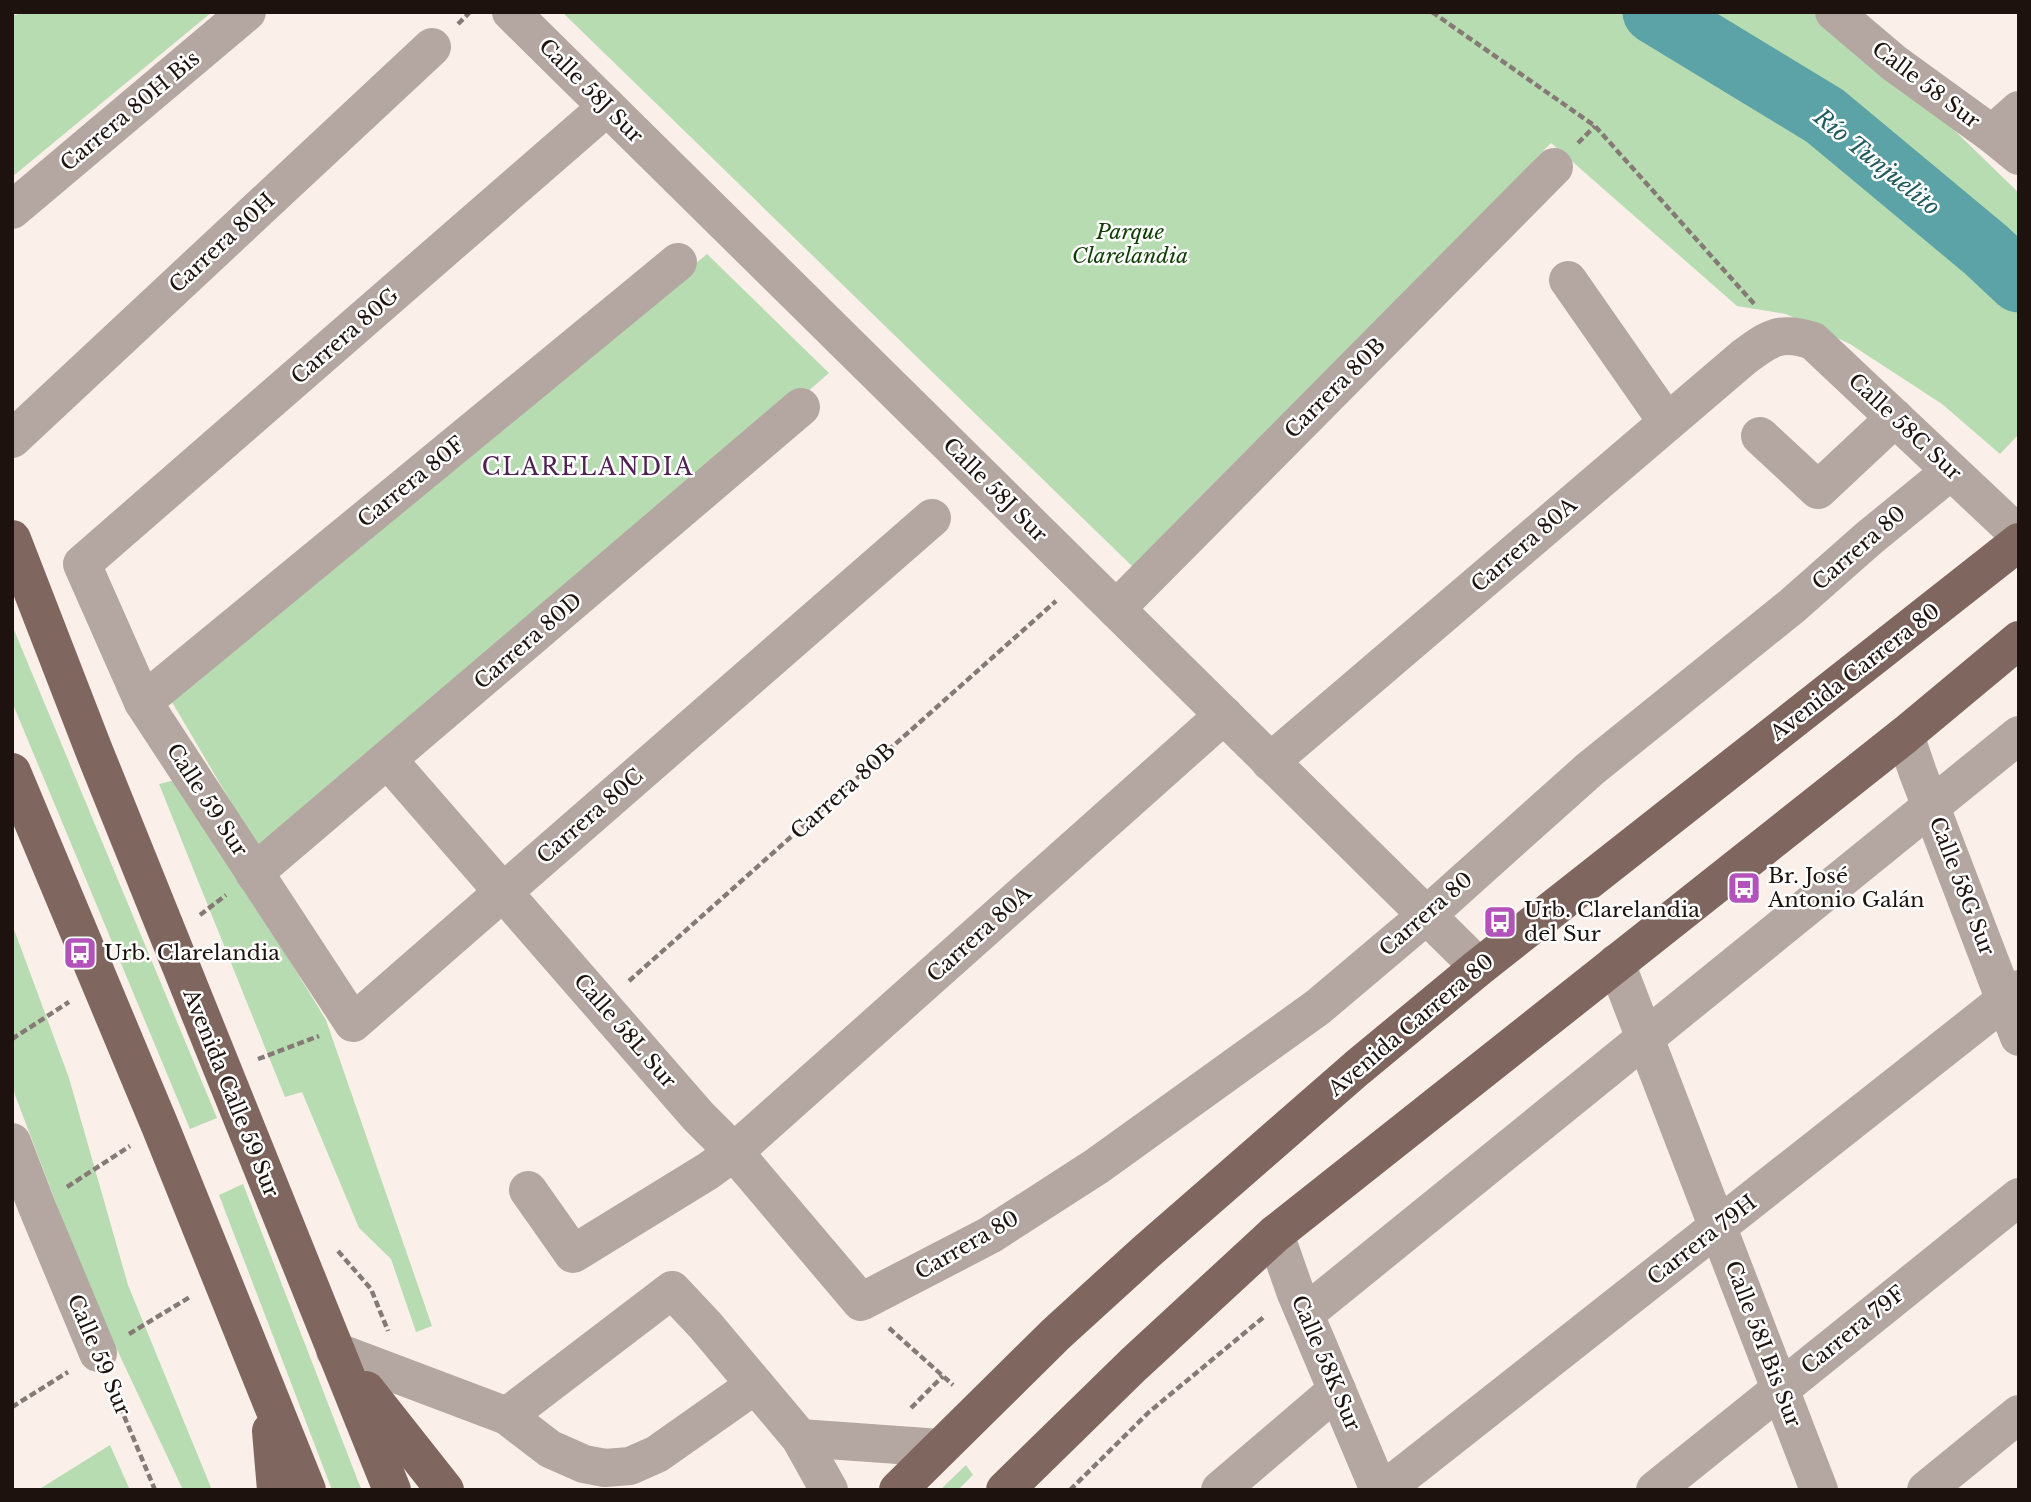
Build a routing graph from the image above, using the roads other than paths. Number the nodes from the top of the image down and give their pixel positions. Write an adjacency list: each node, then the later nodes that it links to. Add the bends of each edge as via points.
1 (247, 12): 8 (street, Carrera 80H Bis)
2 (511, 12): 5 (street, Calle 58J Sur)
3 (1835, 12): 6 (street, Calle 58 Sur, via 1894,63)
4 (432, 47): 16 (street, Carrera 80H)
5 (607, 107): 22 (street, Carrera 80G); 23 (street, Calle 58J Sur)
6 (2010, 133)
7 (1554, 167): 23 (street, Carrera 80B)
8 (12, 210)
9 (678, 262): 25 (street, Carrera 80F)
10 (1569, 280): 14 (street)
11 (1783, 336): 13 (street, Calle 58C Sur, via 1813,341); 14 (street, Carrera 80A, via 1766,341)
12 (801, 407): 29 (street, Carrera 80D)
13 (1895, 418): 15 (street, via 1818,490); 17 (street, Calle 58C Sur)
14 (1667, 422): 30 (street, Carrera 80A)
15 (1760, 436)
16 (12, 439)
17 (1951, 471): 19 (street, Calle 58C Sur); 35 (street, Carrera 80, via 1792,607 1590,769)
18 (932, 518): 34 (street, Carrera 80C)
19 (2019, 535)
20 (12, 539): 50 (main road, Avenida Calle 59 Sur)
21 (2019, 542): 37 (main road, Avenida Carrera 80)
22 (82, 564): 25 (street, Calle 59 Sur)
23 (1116, 609): 26 (street, Calle 58J Sur)
24 (2019, 640): 27 (main road)
25 (143, 702): 33 (street, Calle 59 Sur)
26 (1223, 715): 30 (street, Calle 58J Sur); 43 (street, Carrera 80A)
27 (1905, 735): 32 (street, Calle 58G Sur); 36 (main road)
28 (2019, 735): 32 (street)
29 (388, 760): 33 (street, Carrera 80D); 34 (street, Calle 58L Sur)
30 (1270, 762): 35 (street, Calle 58J Sur)
31 (12, 772): 55 (main road)
32 (1931, 806): 38 (street, Calle 58G Sur); 41 (street)
33 (254, 873): 39 (street, Calle 59 Sur)
34 (503, 892): 39 (street, Carrera 80C); 43 (street, Calle 58L Sur)
35 (1427, 915): 37 (street, Calle 58J Sur); 48 (street, Carrera 80, via 1318,1007 1097,1166 990,1235)
36 (1616, 963): 41 (street, Calle 58I Bis Sur); 47 (main road)
37 (1479, 967): 59 (main road, Avenida Carrera 80, via 1146,1252)
38 (2012, 995): 40 (street, Calle 58G Sur); 46 (street, Carrera 79H)
39 (353, 1023)
40 (2019, 1037)
41 (1644, 1038): 46 (street, Calle 58I Bis Sur); 49 (street)
42 (12, 1142): 51 (street, Calle 59 Sur)
43 (734, 1152): 44 (street, Carrera 80A, via 573,1254); 48 (street, Calle 58L Sur)
44 (528, 1190)
45 (2019, 1197): 53 (street, Carrera 79F)
46 (1717, 1227): 53 (street, Calle 58I Bis Sur); 68 (street, Carrera 79H)
47 (1275, 1234): 49 (street, Calle 58K Sur); 66 (main road)
48 (861, 1303)
49 (1306, 1313): 54 (street, Calle 58K Sur)
50 (335, 1351): 57 (street); 62 (main road, Avenida Calle 59 Sur); 63 (main road)
51 (98, 1353)
52 (755, 1385): 57 (street, via 657,1454 629,1466 584,1464 550,1449); 57 (street, via 673,1290); 58 (street)
53 (1780, 1389): 69 (street, Carrera 79F); 70 (street, Calle 58I Bis Sur)
54 (1337, 1390): 67 (street); 68 (street, Calle 58K Sur)
55 (268, 1394): 60 (main road); 61 (main road)
56 (2019, 1415): 71 (street)
57 (507, 1416)
58 (800, 1438): 59 (street); 64 (street)
59 (940, 1448): 65 (main road, Avenida Carrera 80)
60 (276, 1490)
61 (307, 1490)
62 (392, 1490)
63 (445, 1490)
64 (829, 1490)
65 (898, 1490)
66 (1005, 1490)
67 (1220, 1490)
68 (1381, 1490)
69 (1655, 1490)
70 (1819, 1490)
71 (1926, 1490)

